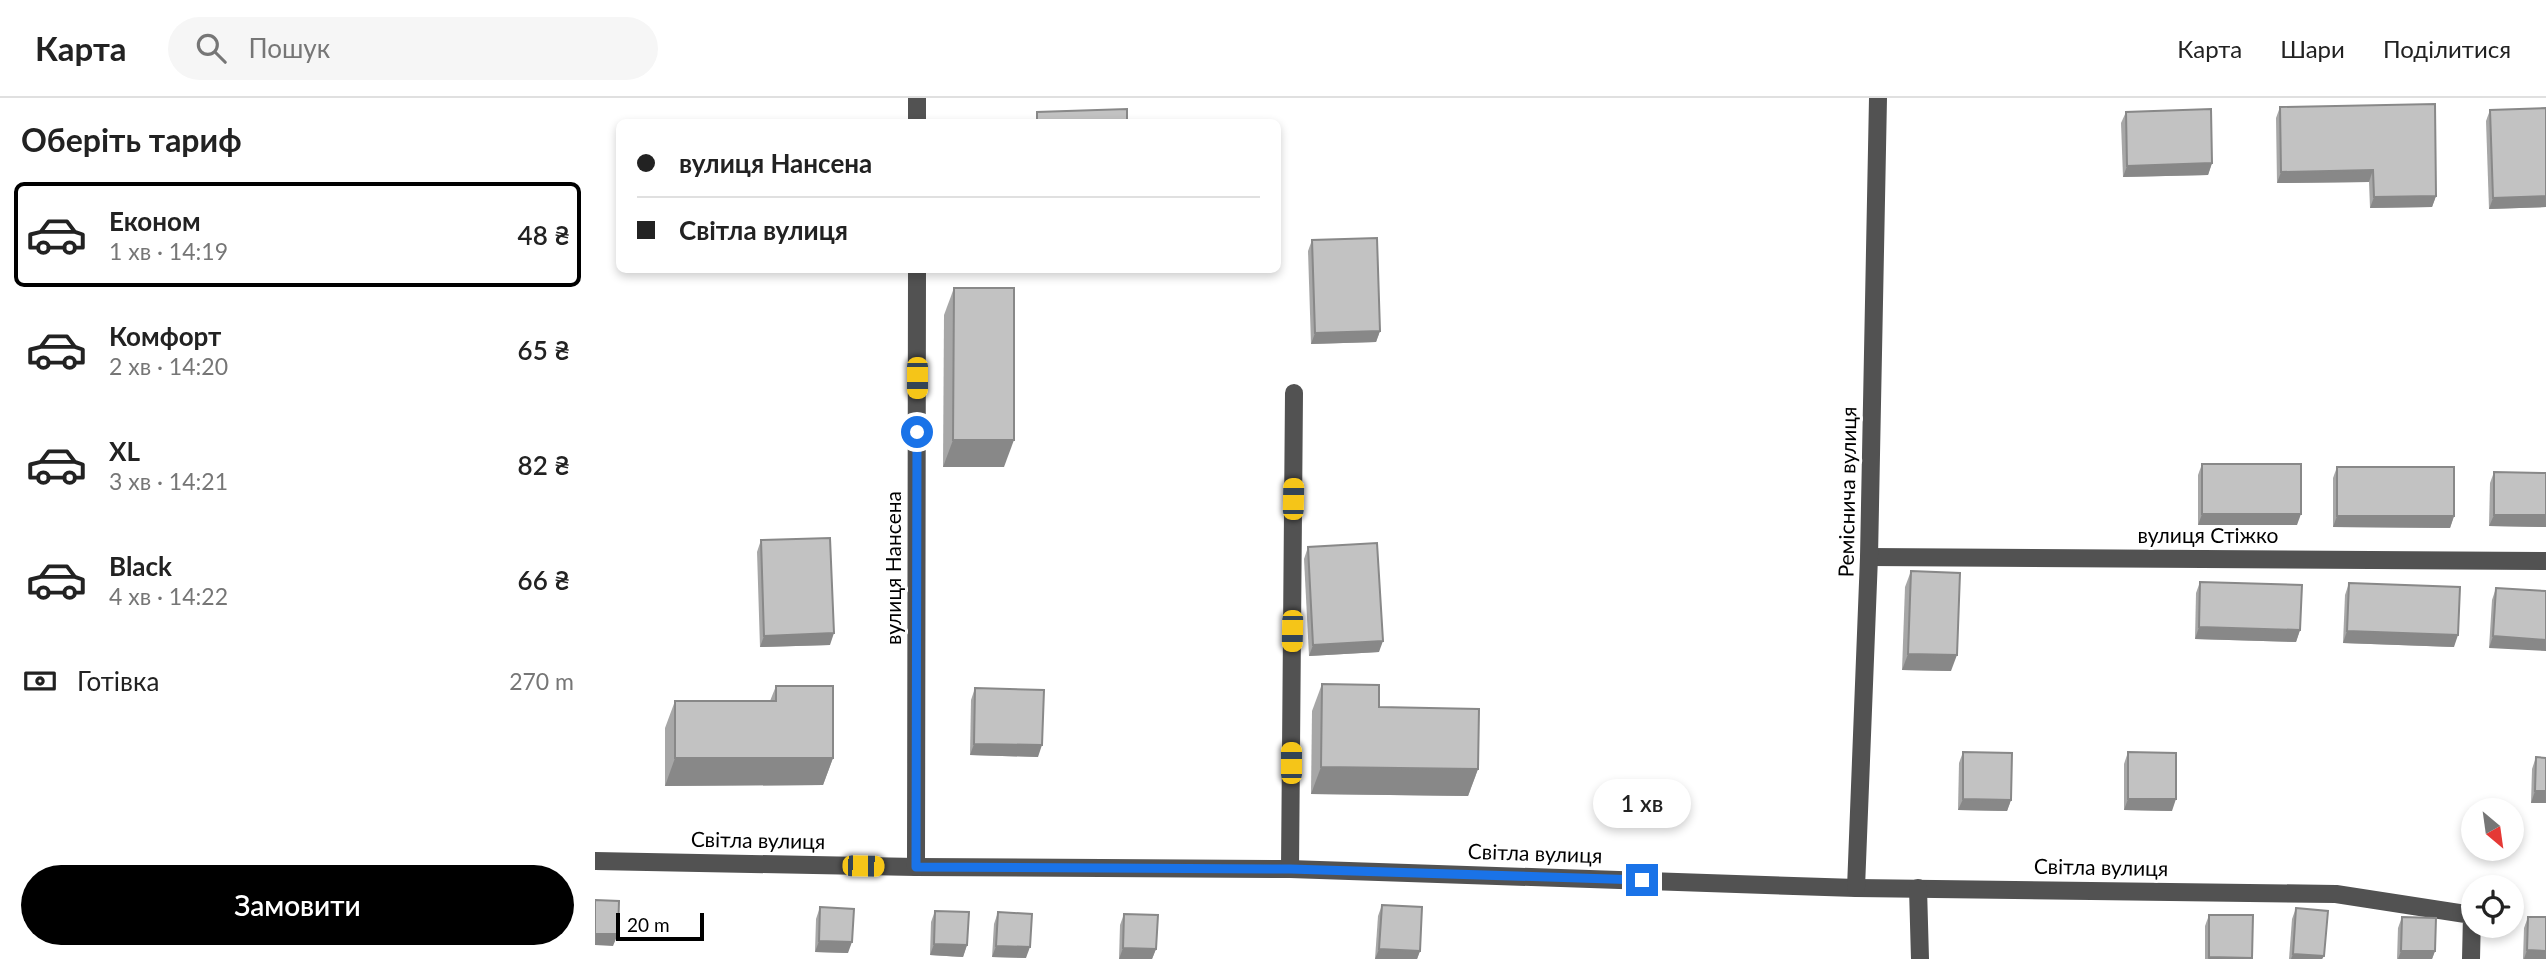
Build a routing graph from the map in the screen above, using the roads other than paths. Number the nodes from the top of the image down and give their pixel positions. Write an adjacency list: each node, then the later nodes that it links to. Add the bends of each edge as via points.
1 (917, 98): 3 (street)
2 (1878, 98): 6 (street, Реміснича вулиця)
3 (917, 119)
4 (917, 273): 9 (street, вулиця Нансена)
5 (1294, 393): 10 (street)
6 (1869, 557): 7 (street, вулиця Стіжко); 11 (street, Реміснича вулиця)
7 (2546, 561)
8 (595, 861): 9 (street, Світла вулиця)
9 (916, 867): 10 (street, Світла вулиця)
10 (1290, 869): 11 (street, Світла вулиця)
11 (1856, 888): 12 (street, Світла вулиця)
12 (1918, 888): 13 (street, Світла вулиця, via 2336,894); 15 (street)
13 (2461, 913)
14 (2472, 938): 16 (street)
15 (1920, 959)
16 (2472, 959)

